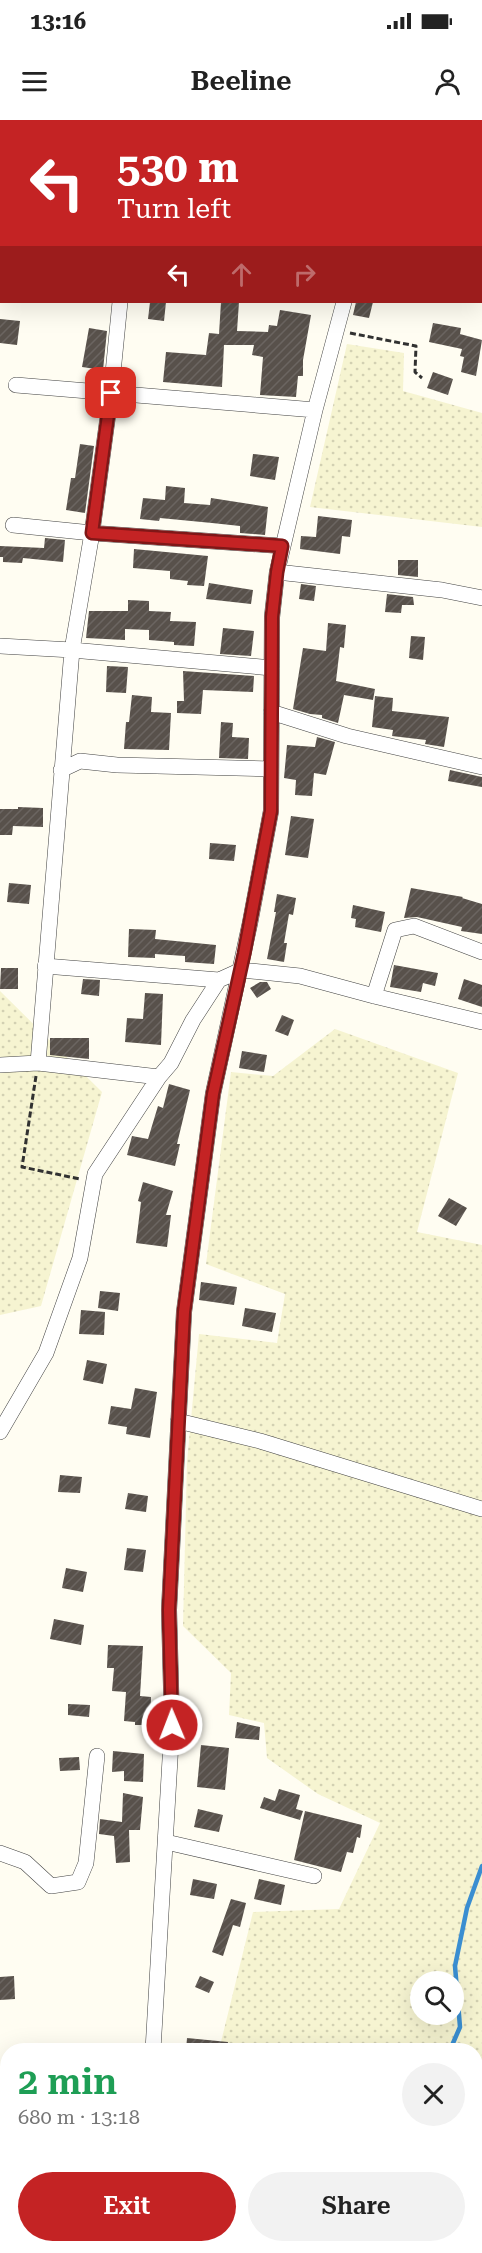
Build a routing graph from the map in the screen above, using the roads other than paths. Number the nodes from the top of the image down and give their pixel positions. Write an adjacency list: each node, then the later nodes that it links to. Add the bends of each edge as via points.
1 (120, 303): 4 (street)
2 (344, 303): 5 (street)
3 (16, 385): 4 (street)
4 (111, 393): 5 (street); 7 (street)
5 (315, 410): 8 (street)
6 (13, 525): 7 (street)
7 (92, 533): 8 (street); 12 (street)
8 (282, 546): 9 (street)
9 (277, 572): 10 (street); 13 (street)
10 (482, 598)
11 (0, 646): 12 (street)
12 (72, 650): 13 (street); 17 (street)
13 (272, 668): 14 (street)
14 (272, 712): 15 (street, via 346,736); 16 (street)
15 (482, 767)
16 (271, 769): 17 (street, via 80,761); 20 (street, via 271,811)
17 (61, 770): 19 (street)
18 (482, 952): 22 (street, via 414,926 395,930)
19 (45, 966): 21 (street); 24 (street)
20 (241, 970): 21 (street); 22 (street, via 300,976); 27 (street, via 213,1094 184,1312)
21 (219, 980): 26 (street)
22 (374, 996): 23 (street)
23 (482, 1022)
24 (38, 1063): 25 (street); 26 (street)
25 (0, 1065)
26 (159, 1077): 28 (street, via 95,1174 80,1258 46,1353)
27 (178, 1421): 29 (street, via 260,1441); 31 (street, via 169,1610 172,1725)
28 (0, 1432)
29 (482, 1509)
30 (97, 1756): 32 (street, via 86,1863 78,1882 51,1886 25,1862)
31 (166, 1842): 33 (street); 34 (street)
32 (0, 1853)
33 (314, 1876)
34 (153, 2043)

